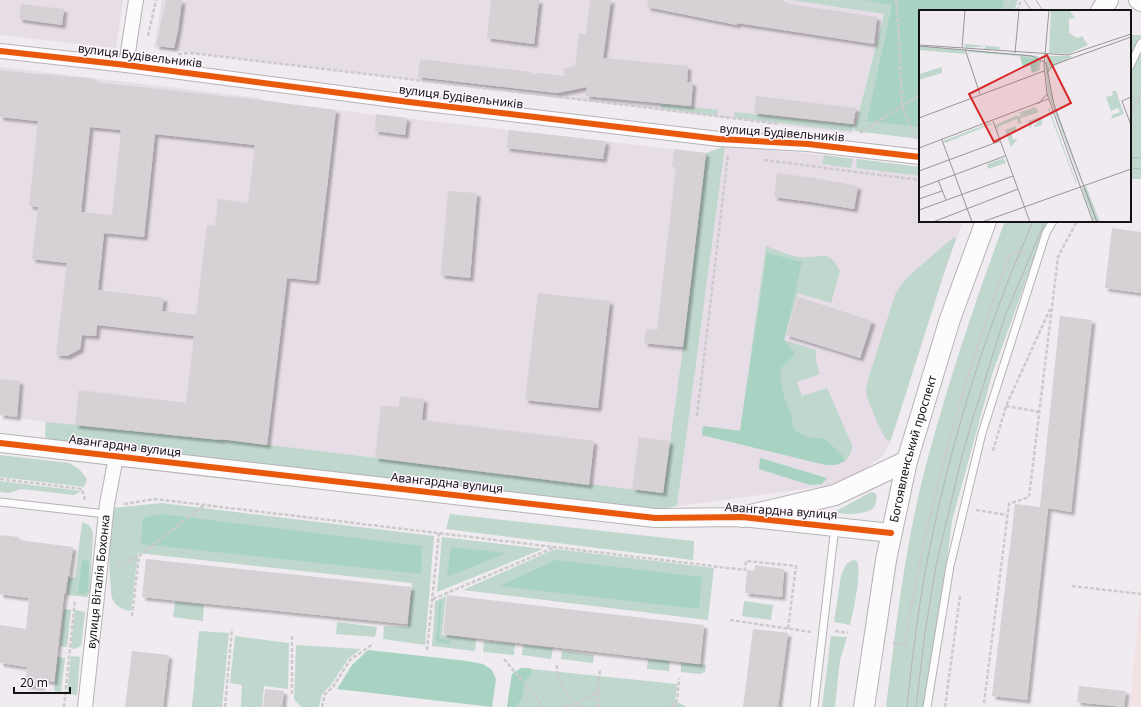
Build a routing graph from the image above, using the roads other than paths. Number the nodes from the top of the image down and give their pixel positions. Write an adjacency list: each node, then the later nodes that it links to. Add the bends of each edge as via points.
1 (136, 0): 9 (street)
2 (1108, 0): 5 (main road)
3 (1138, 0): 4 (street)
4 (1141, 2)
5 (1102, 10)
6 (1141, 43): 8 (lane)
7 (0, 51): 9 (street, вулиця Будівельників)
8 (1131, 64)
9 (126, 65): 10 (street, вулиця Будівельників, via 711,138 808,144)
10 (919, 157)
11 (986, 222): 15 (main road, Богоявленський проспект, via 950,319)
12 (1052, 222): 24 (lane, via 1046,233 982,433 950,566)
13 (0, 442): 14 (street, Авангардна вулиця)
14 (116, 457): 17 (street, вулиця Віталія Бохонка); 18 (street, Авангардна вулиця, via 655,518)
15 (907, 461): 18 (main road, via 835,496); 20 (main road, Богоявленський проспект)
16 (0, 502): 17 (lane)
17 (106, 509): 21 (street, вулиця Віталія Бохонка)
18 (742, 517): 19 (street, Авангардна вулиця)
19 (835, 526): 20 (street, Авангардна вулиця); 22 (lane)
20 (891, 533): 23 (main road, Богоявленський проспект)
21 (85, 707)
22 (814, 707)
23 (864, 707)
24 (927, 707)

